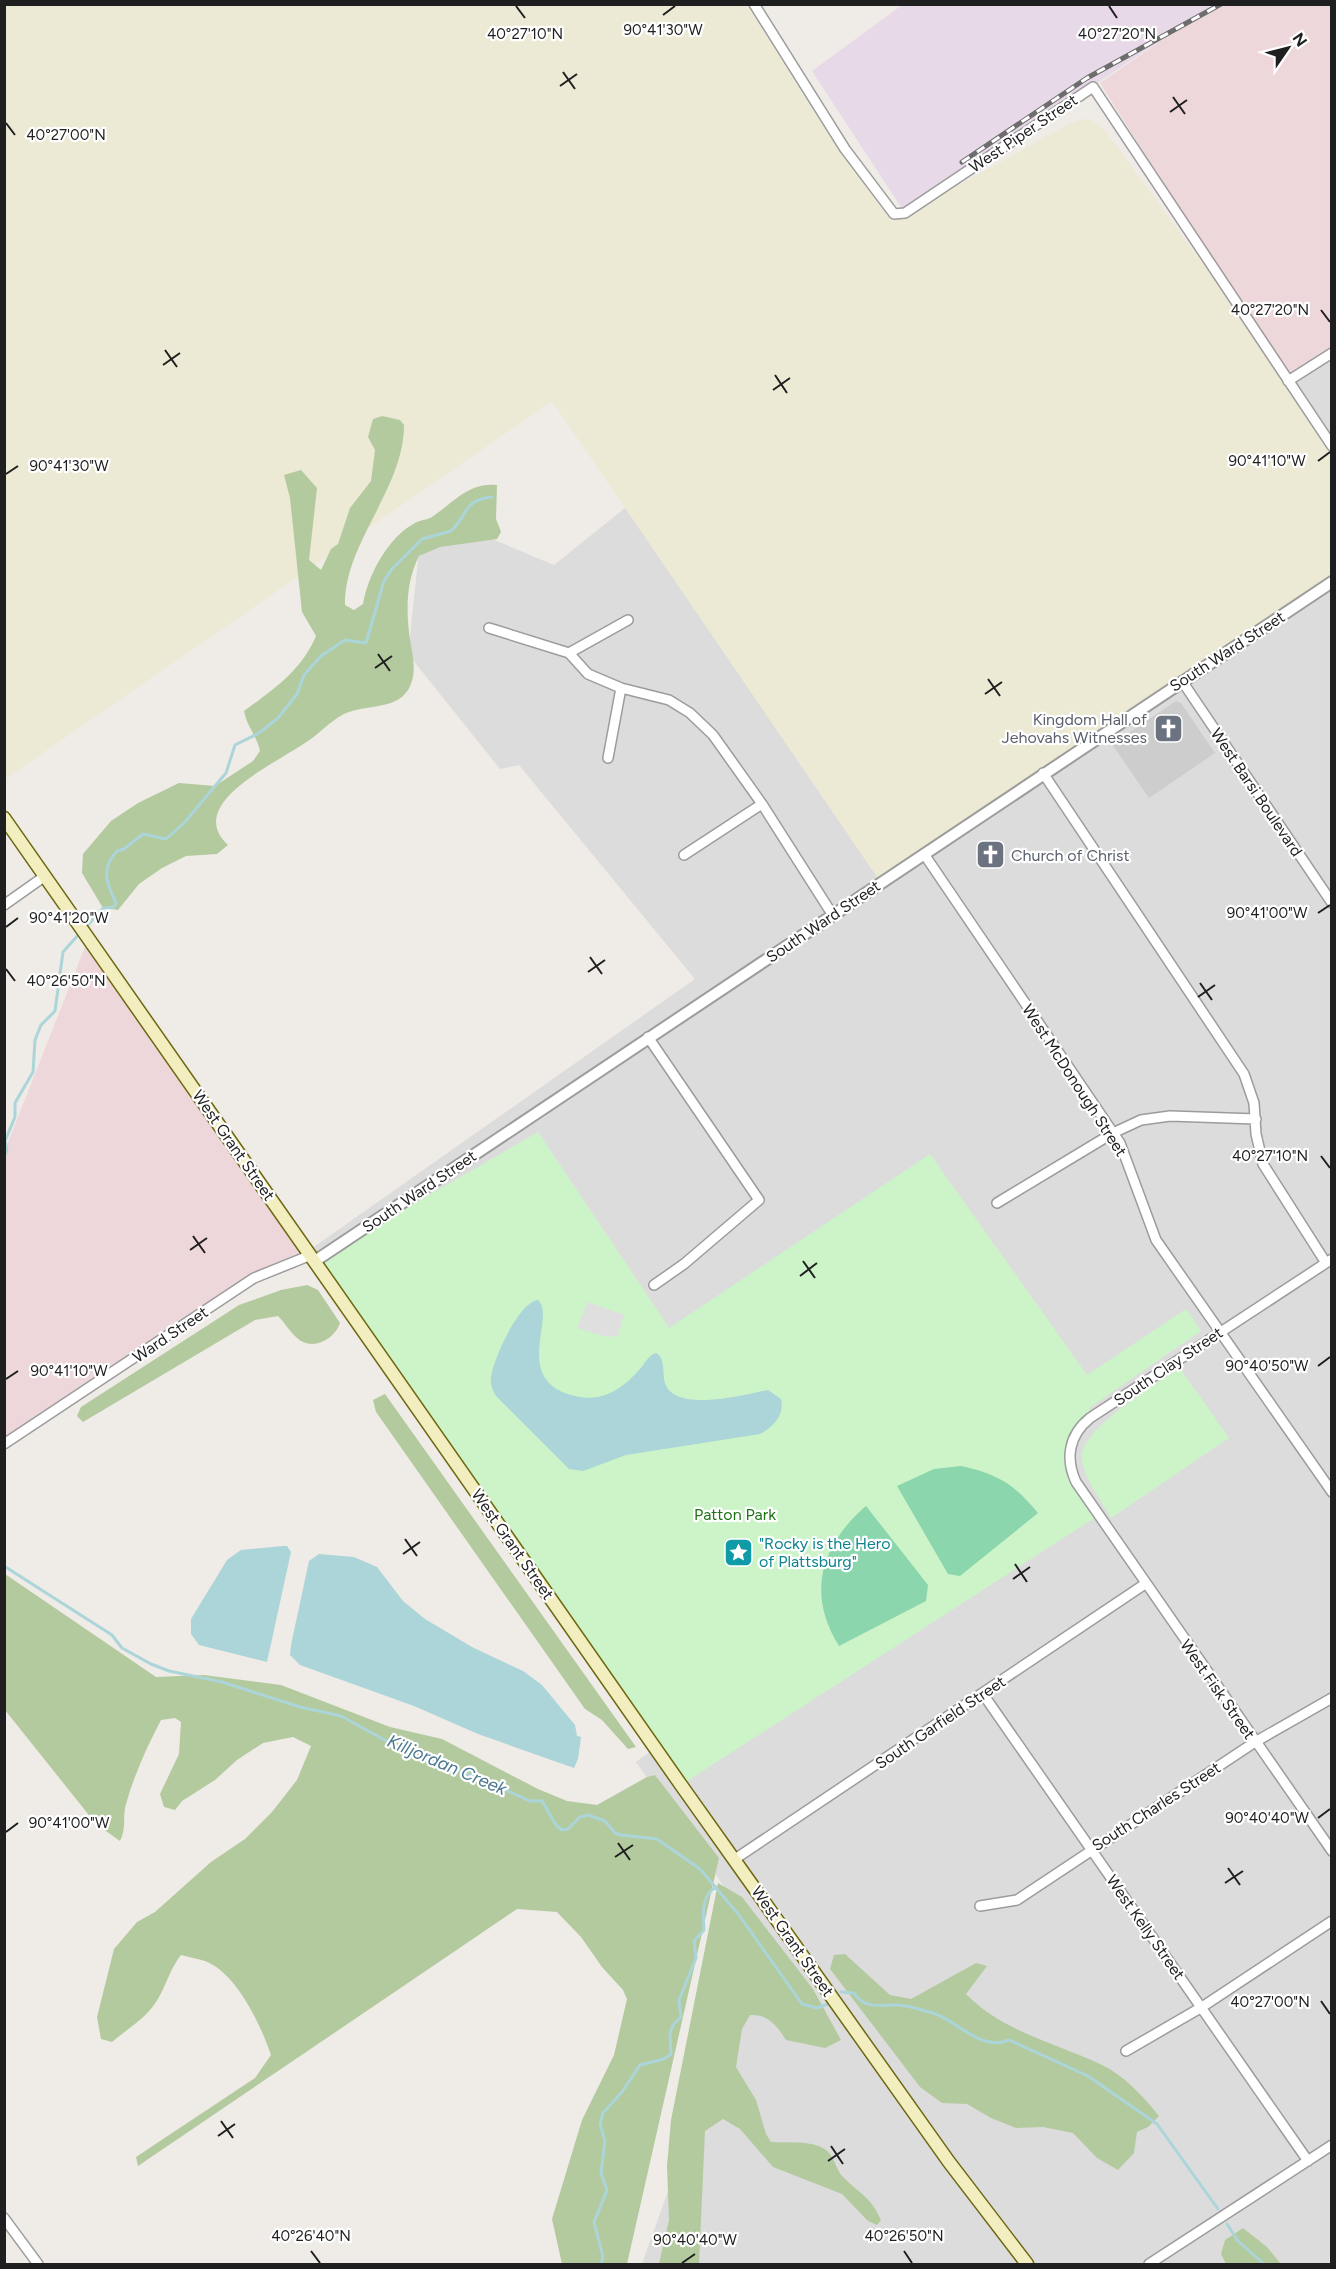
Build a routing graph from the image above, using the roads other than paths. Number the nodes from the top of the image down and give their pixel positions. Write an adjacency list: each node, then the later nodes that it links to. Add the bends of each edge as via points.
1 (753, 4): 3 (street, West Piper Street, via 845,149 894,214 905,213 1093,87)
2 (1332, 353): 3 (street)
3 (1288, 381): 4 (street, West Piper Street)
4 (1332, 446)
5 (1332, 582): 9 (street, South Ward Street)
6 (628, 620): 8 (street)
7 (489, 628): 8 (street)
8 (569, 654): 10 (street, via 588,674)
9 (1182, 681): 12 (street, South Ward Street); 18 (street, West Barsi Boulevard)
10 (621, 688): 11 (street); 13 (street, via 669,700 690,713 713,735)
11 (608, 758)
12 (1043, 773): 15 (street, South Ward Street); 22 (street, via 1244,1074)
13 (762, 804): 16 (street); 20 (street)
14 (4, 818): 17 (main road, West Grant Street)
15 (924, 854): 20 (street, South Ward Street); 23 (street, West McDonough Street)
16 (684, 855)
17 (45, 876): 19 (street); 25 (main road, West Grant Street)
18 (1332, 903)
19 (4, 905)
20 (832, 914): 21 (street, South Ward Street)
21 (648, 1037): 25 (street, South Ward Street); 27 (street, via 759,1200)
22 (1256, 1119): 23 (street, via 1162,1116 1141,1120); 26 (street, via 1263,1164)
23 (1113, 1133): 24 (street); 28 (street, West McDonough Street, via 1126,1155 1156,1240)
24 (997, 1203)
25 (313, 1258): 29 (street, Ward Street, via 254,1278); 38 (main road, West Grant Street)
26 (1329, 1261): 28 (street, South Clay Street)
27 (654, 1285)
28 (1220, 1332): 30 (street, West McDonough Street); 31 (street, South Clay Street, via 1093,1416 1077,1432 1069,1463 1076,1482)
29 (4, 1444)
30 (1332, 1492)
31 (1106, 1526): 32 (street, West Fisk Street)
32 (1145, 1584): 33 (street, South Garfield Street); 35 (street, West Fisk Street)
33 (983, 1694): 36 (street, West Kelly Street); 38 (street, South Garfield Street)
34 (1332, 1698): 35 (street, South Charles Street)
35 (1255, 1742): 36 (street, South Charles Street); 37 (street, West Fisk Street)
36 (1091, 1849): 39 (street, South Charles Street, via 1017,1899); 41 (street, West Kelly Street)
37 (1332, 1851)
38 (735, 1859): 47 (main road, West Grant Street)
39 (980, 1906)
40 (1332, 1921): 41 (street)
41 (1202, 2007): 42 (street); 44 (street, West Kelly Street)
42 (1126, 2051)
43 (1332, 2145): 44 (street)
44 (1308, 2161): 48 (street)
45 (4, 2218): 46 (street)
46 (38, 2265)
47 (1027, 2265)
48 (1149, 2265)

